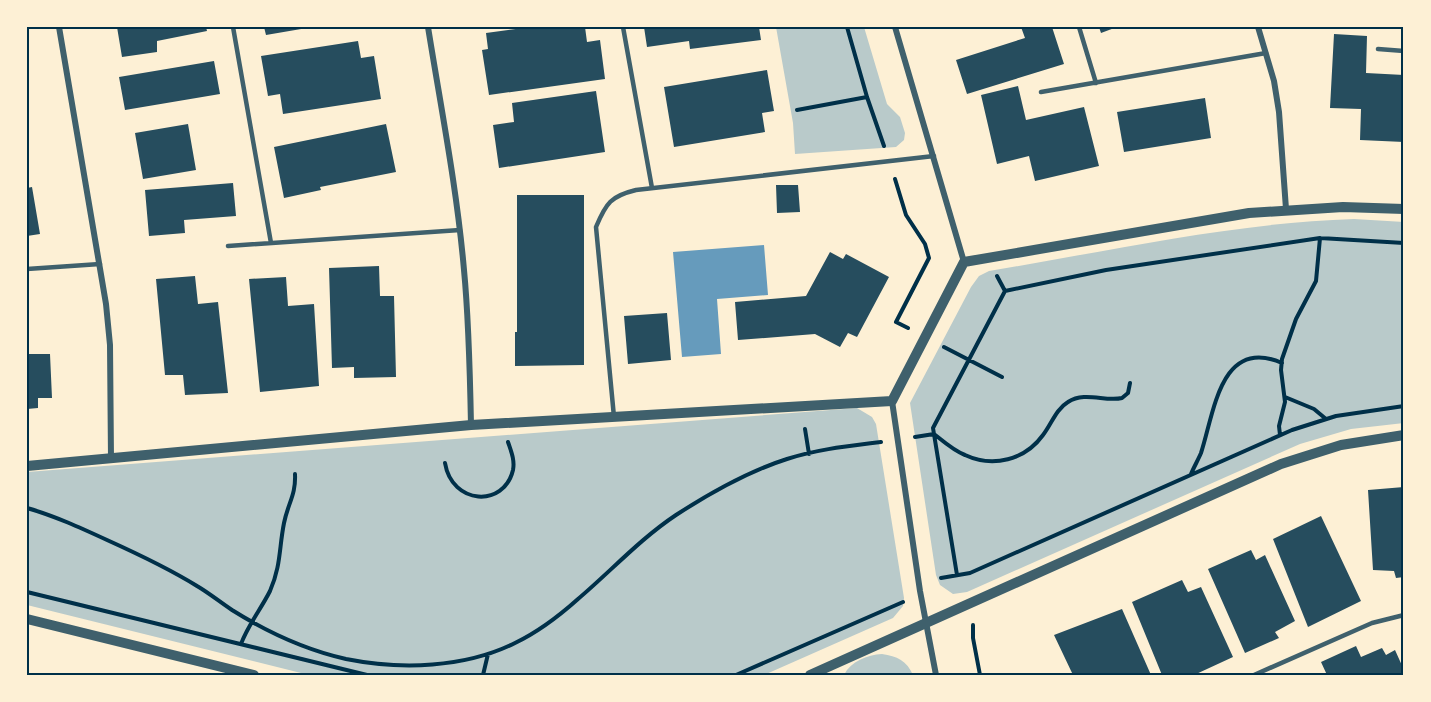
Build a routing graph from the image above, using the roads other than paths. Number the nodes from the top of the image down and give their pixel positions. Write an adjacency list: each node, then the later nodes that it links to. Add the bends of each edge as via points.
1 (59, 27): 21 (street)
2 (232, 27): 18 (lane)
3 (428, 27): 17 (street)
4 (623, 27): 14 (lane)
5 (895, 27): 13 (street)
6 (1079, 27): 11 (lane)
7 (1258, 27): 10 (street)
8 (1378, 49): 9 (lane)
9 (1404, 51)
10 (1266, 53): 11 (lane); 15 (street, via 1279,112)
11 (1096, 83): 12 (lane)
12 (1041, 92)
13 (933, 156): 14 (lane); 20 (street)
14 (652, 188): 24 (lane, via 619,194 605,206 596,226)
15 (1286, 209): 16 (street); 20 (street)
16 (1404, 209)
17 (460, 230): 18 (lane); 25 (street, via 470,348)
18 (271, 243): 19 (lane)
19 (228, 246)
20 (964, 262): 23 (street)
21 (100, 264): 22 (lane); 27 (street, via 110,345)
22 (27, 269)
23 (892, 401): 24 (street); 31 (street)
24 (614, 417): 25 (street)
25 (471, 425): 27 (street)
26 (1404, 435): 31 (street, via 1341,445 1281,464)
27 (111, 459): 28 (street)
28 (27, 466)
29 (1404, 615): 35 (lane, via 1372,623)
30 (27, 619): 32 (street)
31 (926, 623): 33 (street); 34 (street)
32 (254, 675)
33 (810, 675)
34 (936, 675)
35 (1254, 675)

